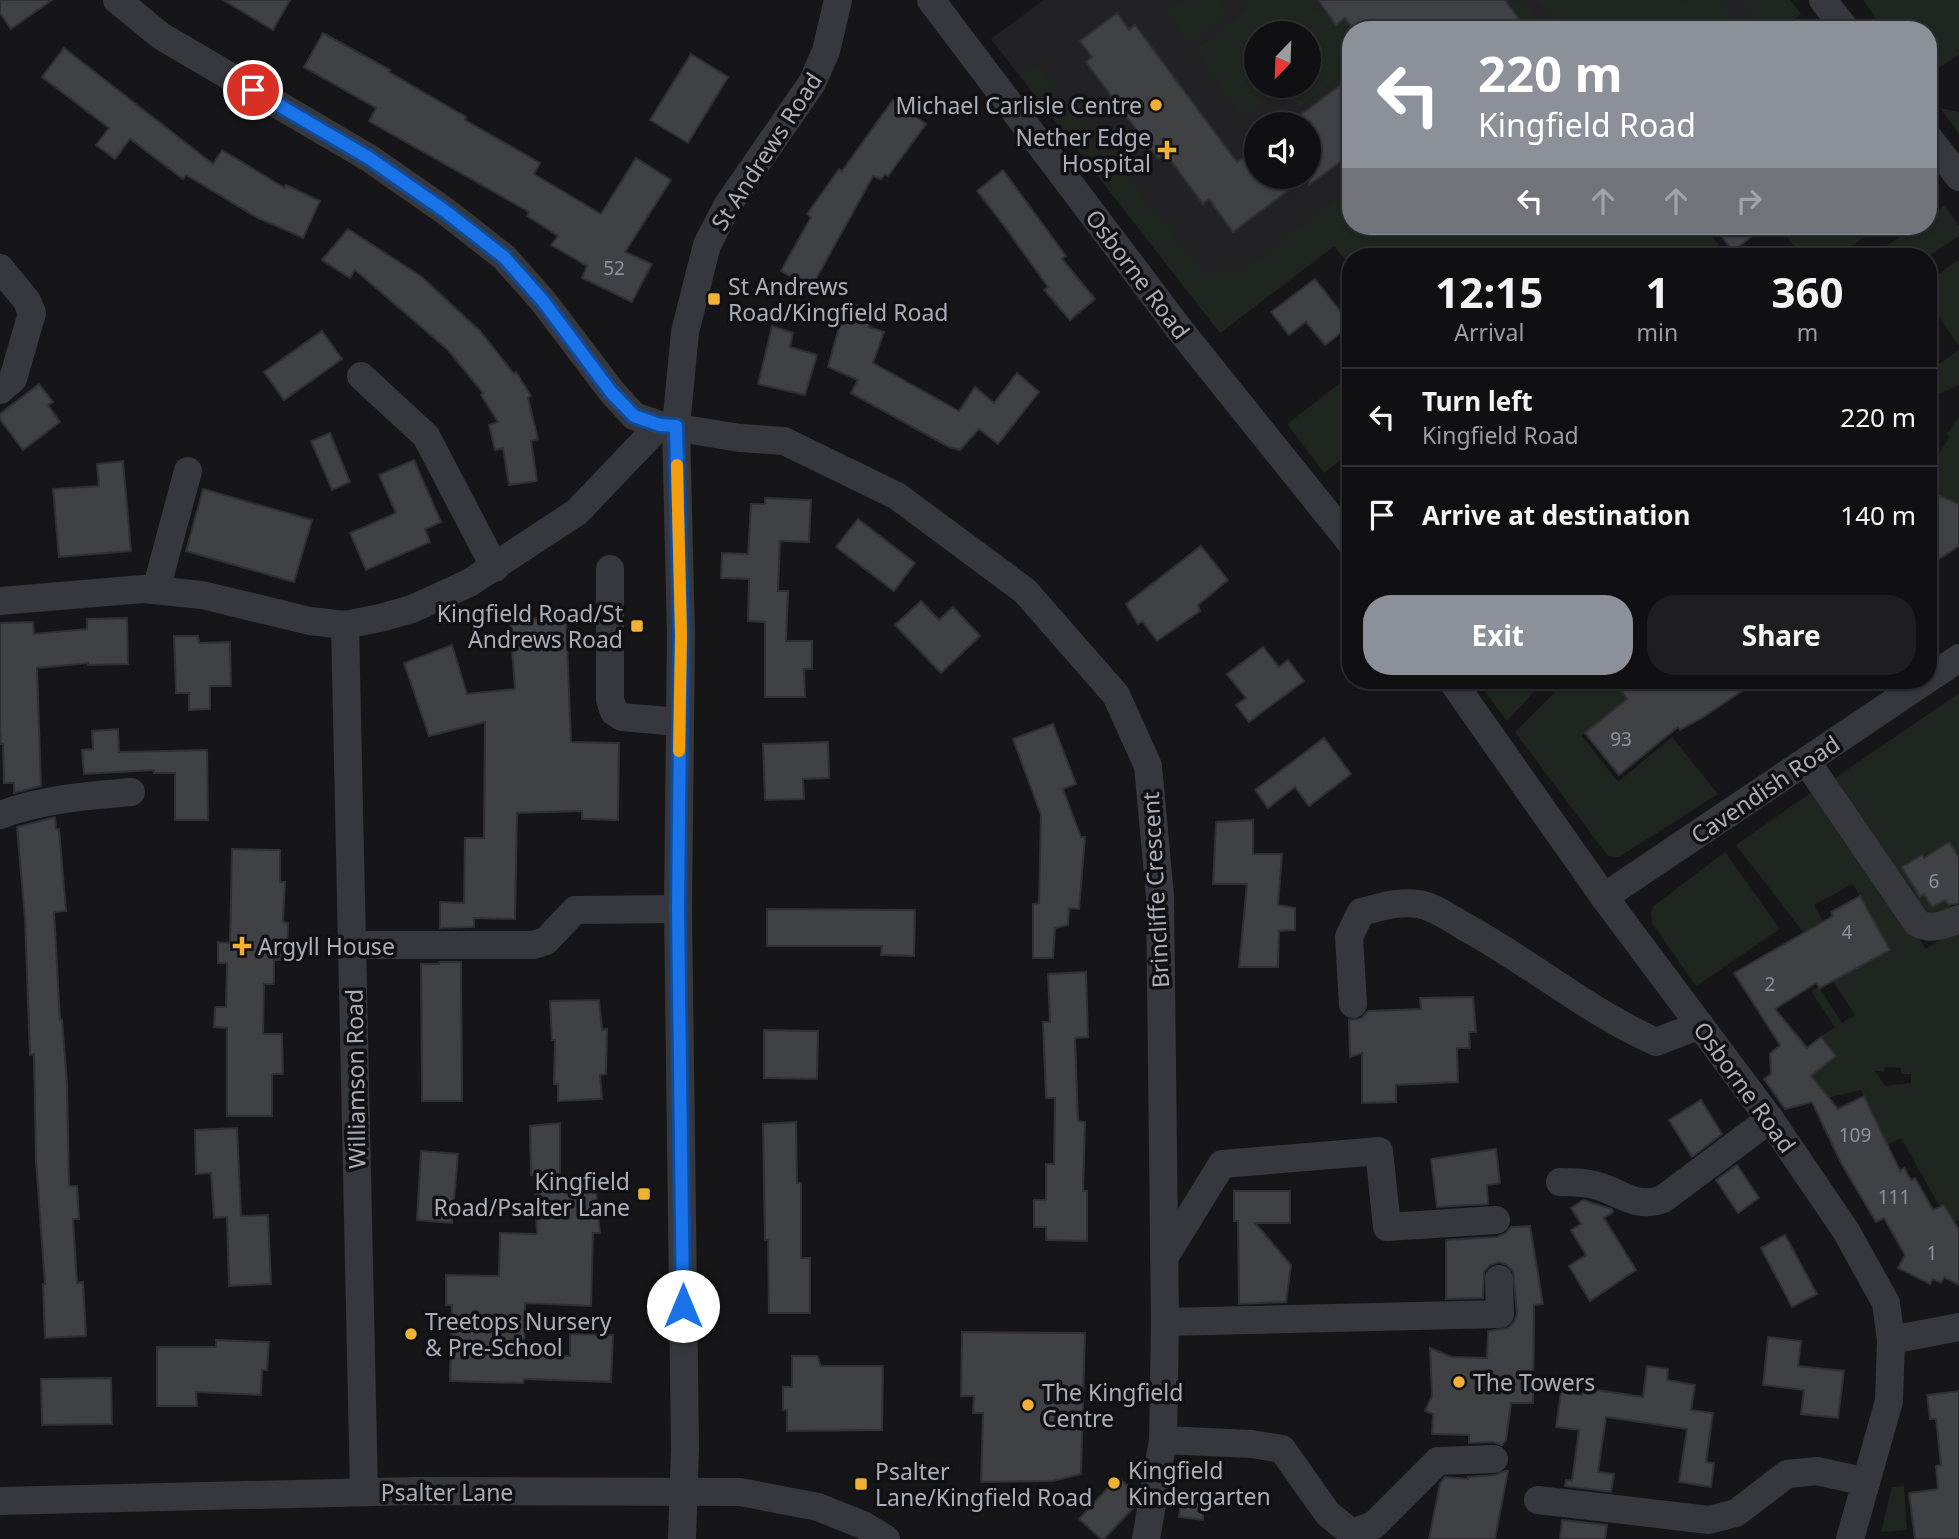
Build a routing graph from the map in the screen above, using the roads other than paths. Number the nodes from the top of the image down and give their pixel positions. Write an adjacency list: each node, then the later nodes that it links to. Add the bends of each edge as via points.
1 (117, 0): 11 (street, Brincliffe Crescent, via 161,36 369,158 445,211 504,257 634,416)
2 (838, 0): 11 (street, St Andrews Road, via 826,51 812,83 727,206 707,245)
3 (931, 0): 13 (street, Osborne Road, via 1180,330)
4 (1823, 0): 5 (street)
5 (1839, 21)
6 (1937, 149): 7 (street)
7 (1959, 177)
8 (0, 268): 10 (street, via 32,313)
9 (361, 376): 14 (street, via 426,436)
10 (7, 384)
11 (668, 426): 14 (street, via 577,512); 23 (street, St Andrews Road, via 681,635); 36 (street, Brincliffe Crescent, via 784,441 897,496 1025,591 1116,695 1148,766 1160,897)
12 (188, 471): 16 (street)
13 (1342, 532)
14 (495, 568): 18 (street, via 412,608)
15 (610, 569): 23 (street, via 610,700 614,712 632,719)
16 (156, 590): 17 (street); 18 (street)
17 (0, 601)
18 (345, 625): 30 (street, Williamson Road)
19 (1959, 658): 20 (street, Cavendish Road)
20 (1937, 673)
21 (1458, 689): 27 (street, Osborne Road)
22 (1914, 689): 24 (street, Cavendish Road)
23 (679, 722): 28 (street, St Andrews Road)
24 (1807, 762): 27 (street, Cavendish Road); 29 (street, via 1917,923 1936,928)
25 (131, 792): 26 (street, via 53,799)
26 (0, 815)
27 (1604, 897): 32 (street, Osborne Road)
28 (678, 909): 30 (street, via 575,911 546,941 533,945); 44 (street, St Andrews Road)
29 (1959, 919)
30 (352, 945): 45 (street, Williamson Road)
31 (1353, 1004): 32 (street, via 1349,937 1361,912 1398,903 1422,904 1656,1042)
32 (1700, 1025): 33 (street, Osborne Road)
33 (1770, 1119): 34 (street, via 1650,1204 1593,1184); 40 (street, Osborne Road, via 1846,1231 1886,1303)
34 (1560, 1182)
35 (1496, 1220): 36 (street, via 1387,1227 1379,1151 1222,1164)
36 (1164, 1258): 38 (street, Brincliffe Crescent)
37 (1499, 1279): 38 (street, via 1500,1314)
38 (1165, 1322): 41 (street, Brincliffe Crescent)
39 (1959, 1327): 40 (street)
40 (1891, 1340): 43 (street, Osborne Road, via 1889,1401)
41 (1163, 1440): 42 (street, via 1282,1449 1328,1514 1352,1533 1374,1525 1438,1461); 50 (street, Brincliffe Crescent)
42 (1494, 1459)
43 (1866, 1482): 46 (street, via 1817,1471 1787,1474 1736,1513 1709,1520); 51 (street, Osborne Road)
44 (684, 1490): 45 (street, Psalter Lane); 48 (street, St Andrews Road); 49 (street, Psalter Lane, via 796,1501 841,1515)
45 (364, 1492): 47 (street, Psalter Lane)
46 (1538, 1500)
47 (0, 1501)
48 (682, 1539)
49 (886, 1539)
50 (1146, 1539)
51 (1850, 1539)

